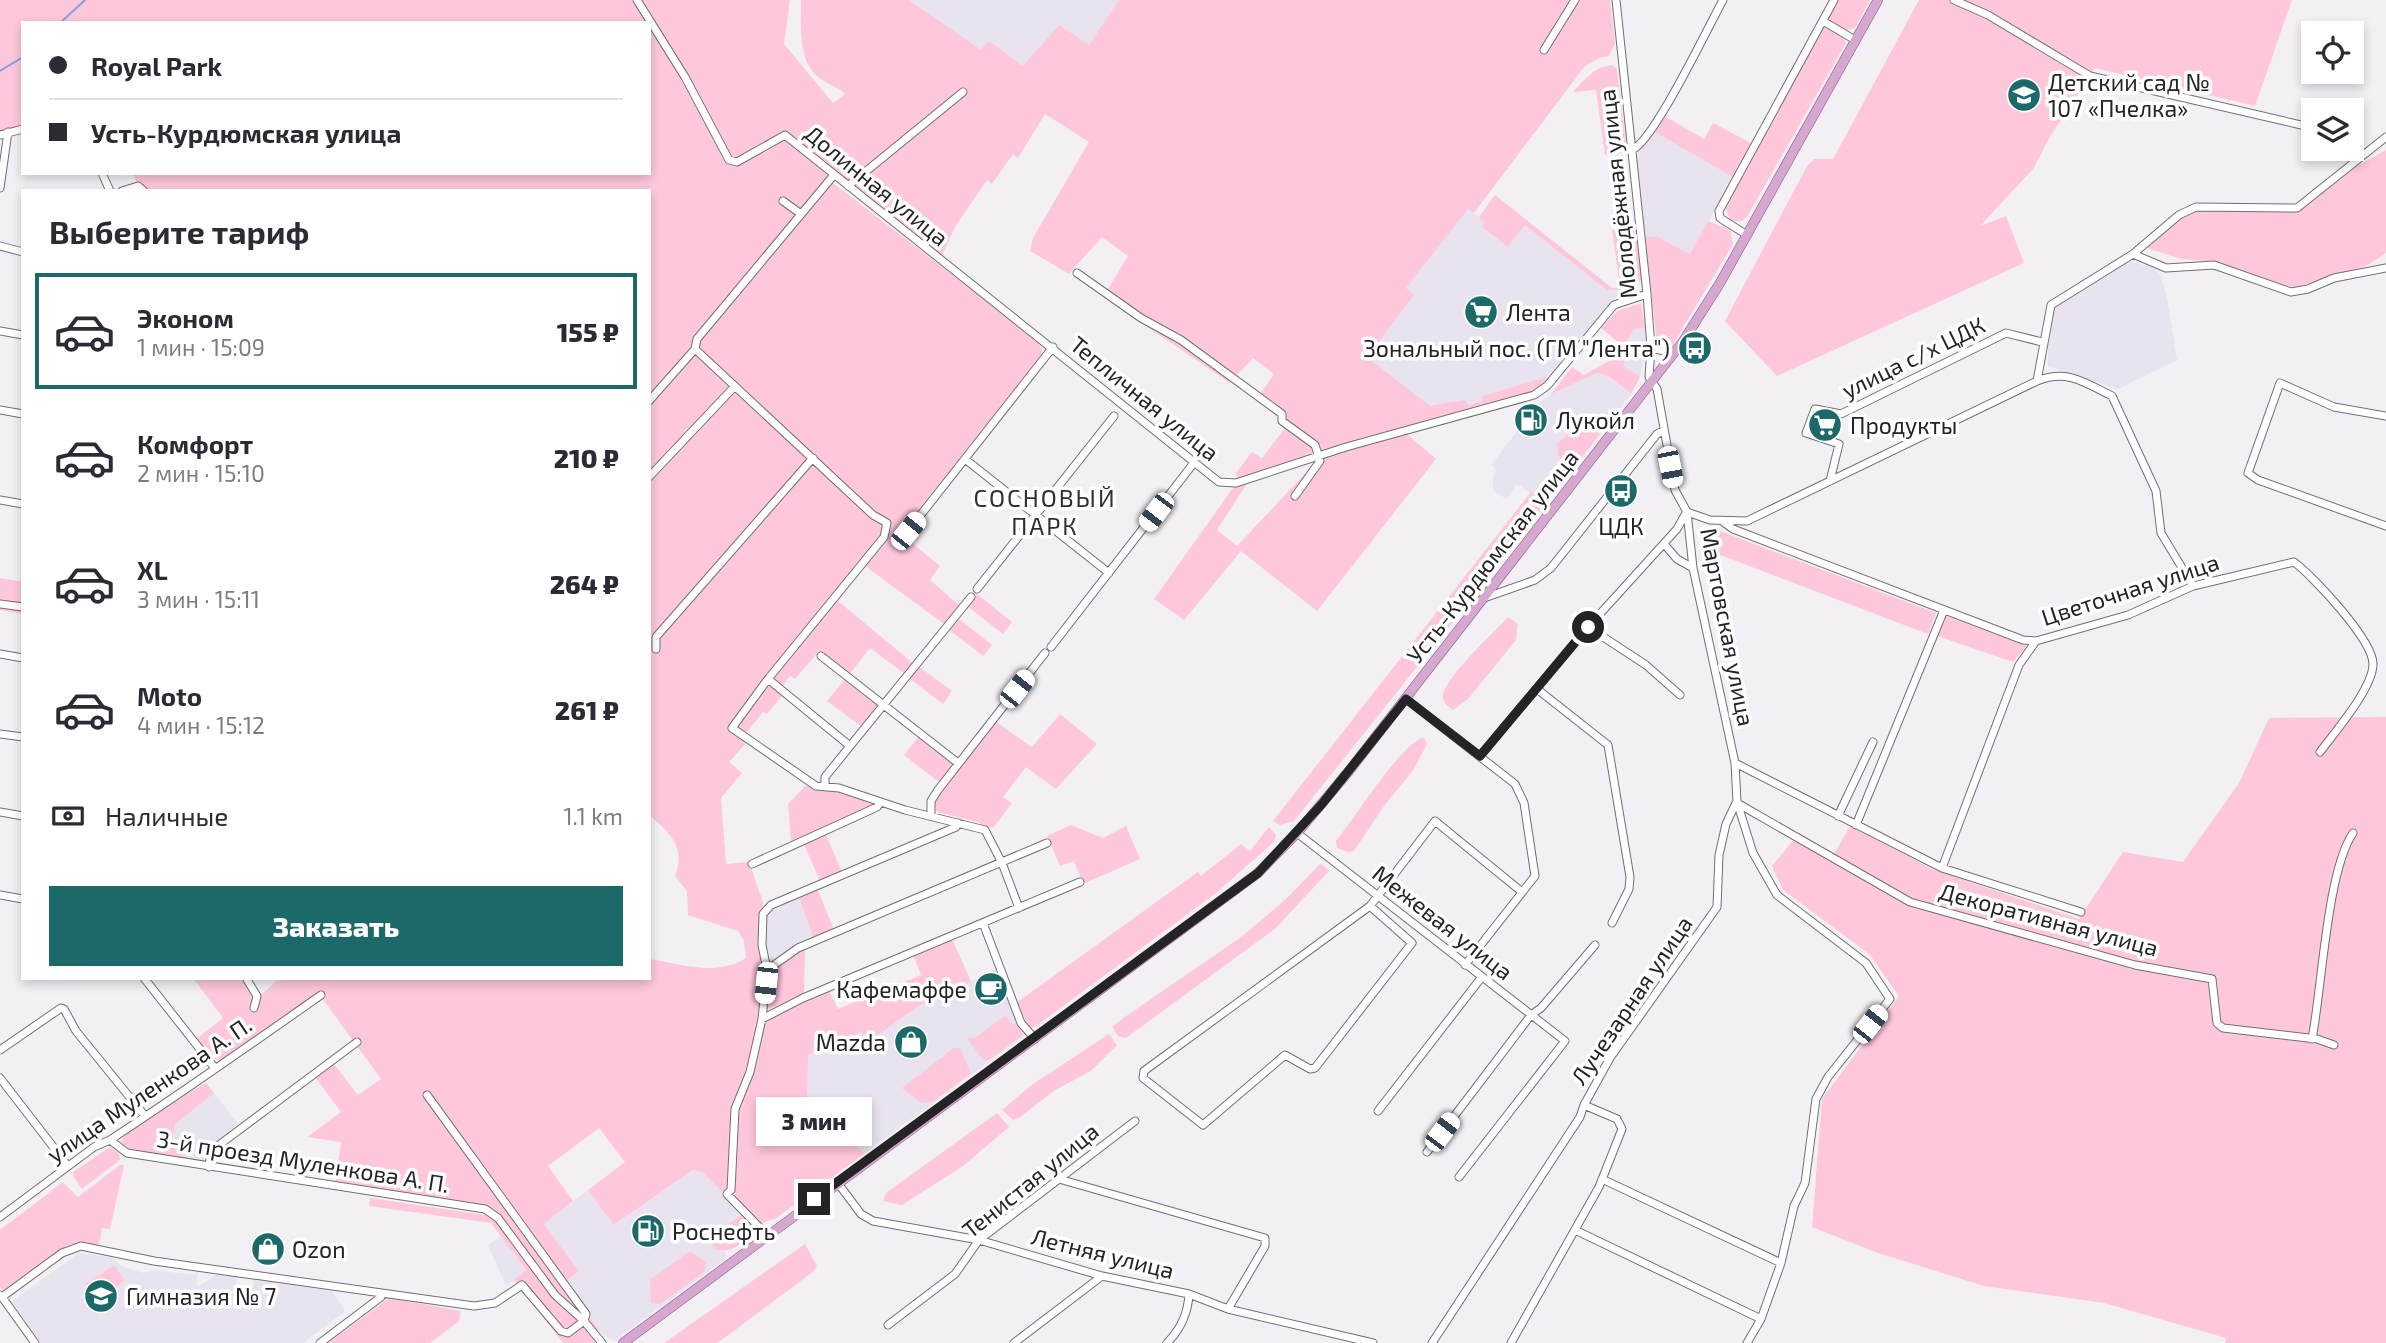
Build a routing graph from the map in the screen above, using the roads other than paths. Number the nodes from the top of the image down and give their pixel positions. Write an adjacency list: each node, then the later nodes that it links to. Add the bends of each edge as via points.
1 (638, 0): 9 (street, Долинная улица)
2 (1575, 0): 12 (street)
3 (1616, 0): 18 (street, Молодёжная улица)
4 (1723, 0): 18 (street, via 1663,111 1645,140)
5 (1834, 0): 10 (street)
6 (1878, 0): 11 (main road, Усть-Курдюмская улица)
7 (1954, 0): 14 (street, via 2090,76)
8 (651, 21): 21 (street, Долинная улица, via 729,160 737,163 785,135)
9 (651, 21)
10 (1823, 21): 11 (street); 26 (street, via 1719,211 1720,218)
11 (1855, 40): 26 (main road, Усть-Курдюмская улица)
12 (1544, 50)
13 (963, 92): 22 (street)
14 (2301, 125)
15 (21, 130): 16 (street)
16 (4, 134): 23 (street)
17 (2386, 137): 19 (street)
18 (1632, 150): 32 (street, Молодёжная улица)
19 (2364, 154)
20 (2356, 161): 29 (street, via 2297,208 2196,207 2179,215)
21 (832, 176): 22 (street, Долинная улица); 25 (street)
22 (848, 186): 35 (street, Долинная улица)
23 (0, 188)
24 (783, 201): 25 (street)
25 (801, 214): 39 (street, via 697,339)
26 (1747, 235): 40 (main road, Усть-Курдюмская улица)
27 (0, 246): 28 (street)
28 (21, 251)
29 (2133, 254): 30 (street, via 2166,268 2214,265 2291,292); 36 (street, via 2055,301)
30 (2386, 268)
31 (1077, 273): 50 (street, via 1181,340 1282,414 1282,421 1315,445)
32 (1647, 294): 38 (street, Молодёжная улица); 50 (street, via 1614,305 1547,386 1534,395)
33 (0, 331): 34 (street)
34 (21, 335)
35 (1042, 339): 37 (street, Тепличная улица)
36 (2042, 342): 41 (street); 55 (street, улица с/х ЦДК, via 2006,333 1841,414 1815,409 1806,433 1839,444)
37 (1053, 347): 52 (street); 53 (street, Тепличная улица)
38 (1651, 348): 40 (street); 42 (street, Молодёжная улица)
39 (695, 349): 43 (street); 44 (street)
40 (1674, 353): 42 (main road, Усть-Курдюмская улица)
41 (2036, 381): 55 (street); 67 (street, via 2055,374 2067,376 2112,396 2156,491 2161,533)
42 (1652, 383): 49 (street, Мартовская улица, via 1657,388); 70 (main road, Усть-Курдюмская улица)
43 (734, 386): 51 (street); 54 (street)
44 (651, 399)
45 (0, 410): 46 (street)
46 (21, 414)
47 (1114, 416): 60 (street)
48 (2386, 416): 62 (street, via 2334,407 2280,383 2248,473)
49 (1663, 431): 59 (street, Мартовская улица, via 1675,490); 70 (street, via 1543,576)
50 (1319, 456): 53 (street, Тепличная улица, via 1226,484); 56 (street)
51 (813, 458): 76 (street, via 656,637); 80 (street, via 887,523 884,537 859,570)
52 (965, 459): 60 (street); 63 (street)
53 (1193, 464): 66 (street)
54 (651, 475)
55 (1830, 481): 61 (street, via 1747,522)
56 (1296, 496)
57 (0, 500): 58 (street)
58 (21, 504)
59 (1687, 512): 61 (street); 64 (street); 65 (street, Мартовская улица)
60 (1035, 515): 66 (street); 68 (street)
61 (1722, 521): 73 (street, Цветочная улица, via 1732,529)
62 (2386, 526)
63 (908, 531)
64 (1664, 544): 65 (street); 74 (street)
65 (1693, 568): 92 (street, Мартовская улица)
66 (1109, 573): 91 (street)
67 (2193, 586): 75 (street, Цветочная улица, via 2128,615); 89 (street, Цветочная улица, via 2294,562 2344,613 2372,655 2373,666 2354,708)
68 (977, 589)
69 (971, 597): 84 (street)
70 (1484, 598): 83 (main road, Усть-Курдюмская улица)
71 (0, 604): 72 (street)
72 (21, 607)
73 (1944, 610): 75 (street, Цветочная улица, via 2024,640); 101 (street)
74 (1588, 627): 81 (street); 82 (street, via 1646,665)
75 (2036, 640): 107 (street, via 2019,665)
76 (656, 649)
77 (0, 654): 79 (street)
78 (821, 656): 84 (street)
79 (21, 658)
80 (768, 679): 88 (street); 93 (street, via 732,728 808,783)
81 (1537, 689): 90 (street); 117 (street, via 1608,745 1630,877)
82 (1680, 695)
83 (1406, 699): 90 (street); 102 (main road, Усть-Курдюмская улица)
84 (884, 705): 88 (street); 91 (street)
85 (0, 734): 86 (street)
86 (21, 737)
87 (1874, 742): 99 (street)
88 (849, 746): 93 (street, via 825,777)
89 (2320, 752)
90 (1480, 756): 109 (street, via 1515,784 1524,803 1535,876)
91 (958, 763): 98 (street, via 931,801)
92 (1735, 763): 94 (street, Мартовская улица); 99 (street)
93 (825, 785): 95 (street)
94 (1737, 802): 131 (street, Декоративная улица, via 1910,902 2136,965 2212,979 2217,1023 2223,1028); 138 (street, Лучезарная улица, via 1719,855 1717,907 1610,1058); 154 (street, via 1753,853 1777,895 1866,962 1890,999 1816,1099 1805,1183 1794,1206)
95 (880, 803): 98 (street); 106 (street)
96 (0, 812): 97 (street)
97 (21, 816)
98 (931, 816): 100 (street)
99 (1838, 816): 101 (street)
100 (958, 823): 105 (street, via 985,830); 122 (street, via 771,905 763,914)
101 (1856, 825): 107 (street)
102 (1297, 833): 110 (street, Межевая улица); 130 (main road, Усть-Курдюмская улица, via 1220,904)
103 (2353, 833): 131 (street, via 2335,887)
104 (1046, 843): 105 (street)
105 (1002, 863): 114 (street); 122 (street, via 798,948)
106 (752, 864)
107 (1942, 868): 115 (street)
108 (1080, 882): 114 (street)
109 (1522, 892): 110 (street, via 1435,821); 121 (street)
110 (1377, 893): 113 (street); 118 (street, Межевая улица)
111 (0, 895): 112 (street)
112 (21, 899)
113 (1370, 906): 119 (street); 119 (street, via 1144,1071 1143,1078 1203,1125 1284,1055 1315,1068)
114 (1019, 908): 116 (street)
115 (2081, 912)
116 (983, 923): 129 (street); 130 (street, via 1021,1023)
117 (1612, 923)
118 (1422, 930): 119 (street); 121 (street, Межевая улица)
119 (1412, 943)
120 (1595, 945): 128 (street)
121 (1465, 965): 123 (street, Межевая улица)
122 (766, 970): 129 (street)
123 (1481, 978): 128 (street, Межевая улица); 139 (street)
124 (146, 980): 135 (street)
125 (247, 980): 127 (street, via 257,996)
126 (321, 995): 135 (street, улица Муленкова А. П.)
127 (254, 1008)
128 (1531, 1015): 143 (street); 146 (street, Межевая улица, via 1565,1041)
129 (762, 1019): 152 (street, via 750,1072 735,1109 731,1191 727,1194)
130 (1035, 1038): 149 (main road, Усть-Курдюмская улица)
131 (2312, 1039): 133 (street, Декоративная улица)
132 (357, 1042): 145 (street, via 211,1151)
133 (2334, 1045)
134 (0, 1050): 140 (street, via 64,1009 76,1031)
135 (214, 1067): 140 (street, улица Муленкова А. П., via 201,1082)
136 (0, 1078): 144 (street)
137 (427, 1095): 161 (street, via 586,1314)
138 (1584, 1105): 148 (street, Лучезарная улица, via 1621,1123); 170 (street, via 1580,1118)
139 (1378, 1111)
140 (145, 1116): 142 (street, улица Муленкова А. П.)
141 (1135, 1121): 147 (street, Тенистая улица)
142 (110, 1140): 144 (street, улица Муленкова А. П.); 145 (street, 3-й проезд Муленкова А. П., via 127,1153)
143 (1427, 1152)
144 (68, 1166): 150 (street, улица Муленкова А. П.)
145 (209, 1167): 161 (street, 3-й проезд Муленкова А. П., via 493,1213 555,1295)
146 (1459, 1177)
147 (1059, 1179): 153 (street, Тенистая улица); 159 (street, via 1265,1238 1265,1247)
148 (1602, 1179): 151 (street, Лучезарная улица); 154 (street)
149 (837, 1182): 152 (main road, Усть-Курдюмская улица); 153 (street, Летняя улица, via 861,1214 873,1221)
150 (0, 1217)
151 (1576, 1230): 160 (street); 171 (street, Лучезарная улица)
152 (767, 1235): 166 (main road, Усть-Курдюмская улица)
153 (979, 1240): 155 (street, Летняя улица); 162 (street, Тенистая улица, via 955,1274)
154 (1781, 1263): 160 (street)
155 (1102, 1276): 157 (street, Летняя улица); 167 (street)
156 (381, 1293): 158 (street, via 154,1261 81,1246 62,1253); 161 (street, via 482,1306 522,1285 561,1331 568,1333); 164 (street)
157 (1189, 1294): 159 (street, Летняя улица); 168 (street, via 1177,1333)
158 (1, 1296): 163 (street)
159 (1228, 1309): 169 (street, Летняя улица)
160 (1761, 1319): 172 (street)
161 (584, 1321): 165 (street)
162 (888, 1325)
163 (35, 1343)
164 (320, 1343)
165 (602, 1343)
166 (623, 1343)
167 (1014, 1343)
168 (1167, 1343)
169 (1373, 1343)
170 (1432, 1343)
171 (1511, 1343)
172 (1747, 1343)

